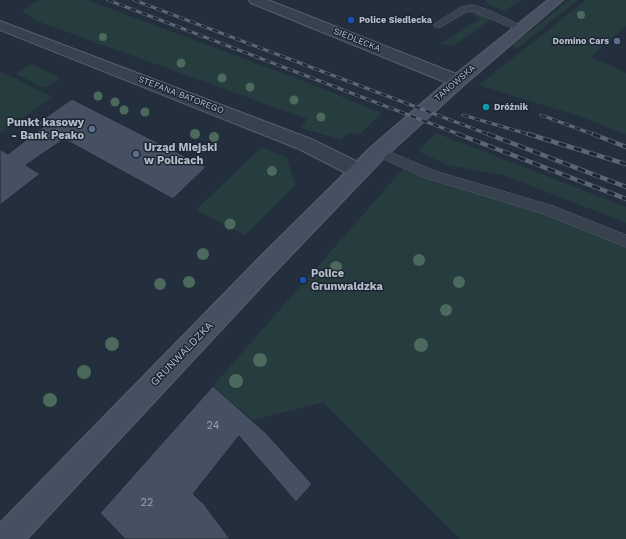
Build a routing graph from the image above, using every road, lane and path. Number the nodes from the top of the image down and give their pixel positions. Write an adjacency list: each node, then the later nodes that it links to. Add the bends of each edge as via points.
1 (256, 0): 8 (street, SIEDLECKA)
2 (475, 0): 4 (lane)
3 (556, 0): 7 (main road, TANOWSKA)
4 (488, 13): 5 (lane, via 473,8 464,9); 7 (lane)
5 (438, 25)
6 (0, 26): 10 (street, STEFANA BATOREGO, via 268,129)
7 (521, 28): 8 (main road, TANOWSKA)
8 (458, 81): 9 (main road, TANOWSKA)
9 (378, 152): 10 (main road, TANOWSKA); 11 (lane, via 431,175 548,210)
10 (359, 171): 12 (main road, GRUNWALDZKA)
11 (626, 241)
12 (6, 539)

